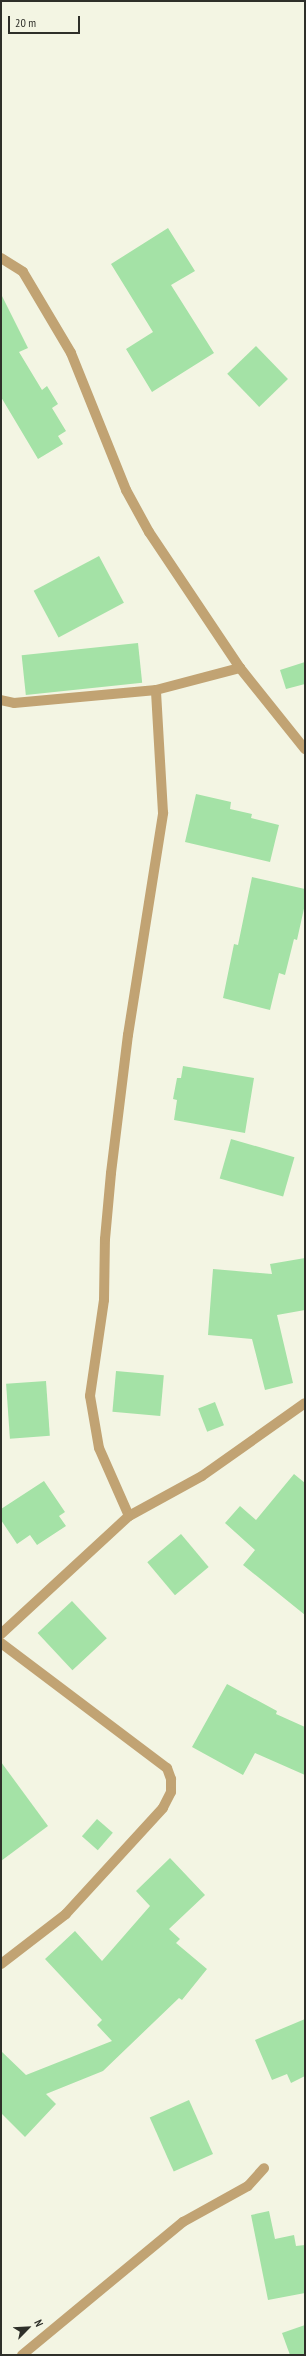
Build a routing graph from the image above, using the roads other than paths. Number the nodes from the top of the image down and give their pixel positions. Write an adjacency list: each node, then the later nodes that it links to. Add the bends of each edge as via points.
1 (1, 258): 2 (street, via 23,272 71,353 126,490 149,532)
2 (240, 668): 3 (street); 5 (street)
3 (156, 690): 4 (street, via 14,702); 7 (street, via 163,813 128,1035 105,1239 104,1300 90,1396 99,1448)
4 (1, 700)
5 (305, 749)
6 (305, 1403): 7 (street, via 202,1476)
7 (129, 1516): 8 (street)
8 (1, 1634)
9 (1, 1643): 10 (street, via 167,1768 171,1779 171,1792 163,1808 66,1914)
10 (1, 1964)
11 (264, 2168): 12 (street, via 248,2186 183,2222)
12 (22, 2355)

